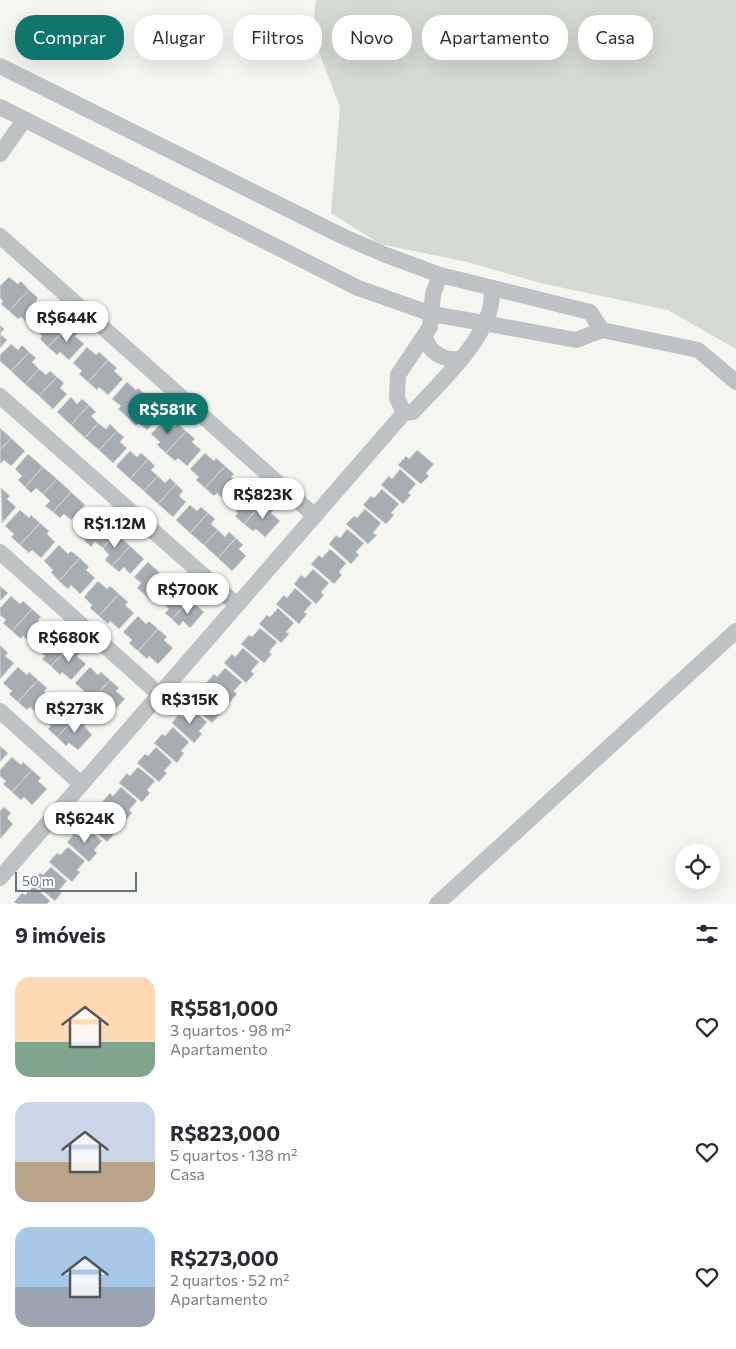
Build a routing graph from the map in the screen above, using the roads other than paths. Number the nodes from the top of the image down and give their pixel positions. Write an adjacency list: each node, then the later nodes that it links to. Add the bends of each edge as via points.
1 (0, 66): 6 (street, via 342,236)
2 (0, 107): 3 (street)
3 (25, 119): 4 (street); 8 (street, via 328,274)
4 (0, 154)
5 (0, 236): 16 (street)
6 (440, 275): 7 (street); 8 (street, via 433,294)
7 (491, 288): 9 (street, via 492,303); 10 (street, via 590,312)
8 (432, 314): 9 (street); 11 (street)
9 (484, 323): 10 (street, via 576,340); 12 (street)
10 (602, 330): 13 (street, via 698,350)
11 (425, 338): 12 (street, via 431,350 438,355); 15 (street, via 398,375 397,398)
12 (460, 359): 15 (street, via 413,412)
13 (736, 382)
14 (0, 396): 18 (street)
15 (404, 413): 16 (street)
16 (315, 516): 18 (street)
17 (0, 552): 20 (street)
18 (237, 606): 20 (street)
19 (736, 631): 24 (street)
20 (160, 694): 22 (street)
21 (0, 711): 22 (street)
22 (82, 784): 23 (street)
23 (2, 873)
24 (437, 904)

